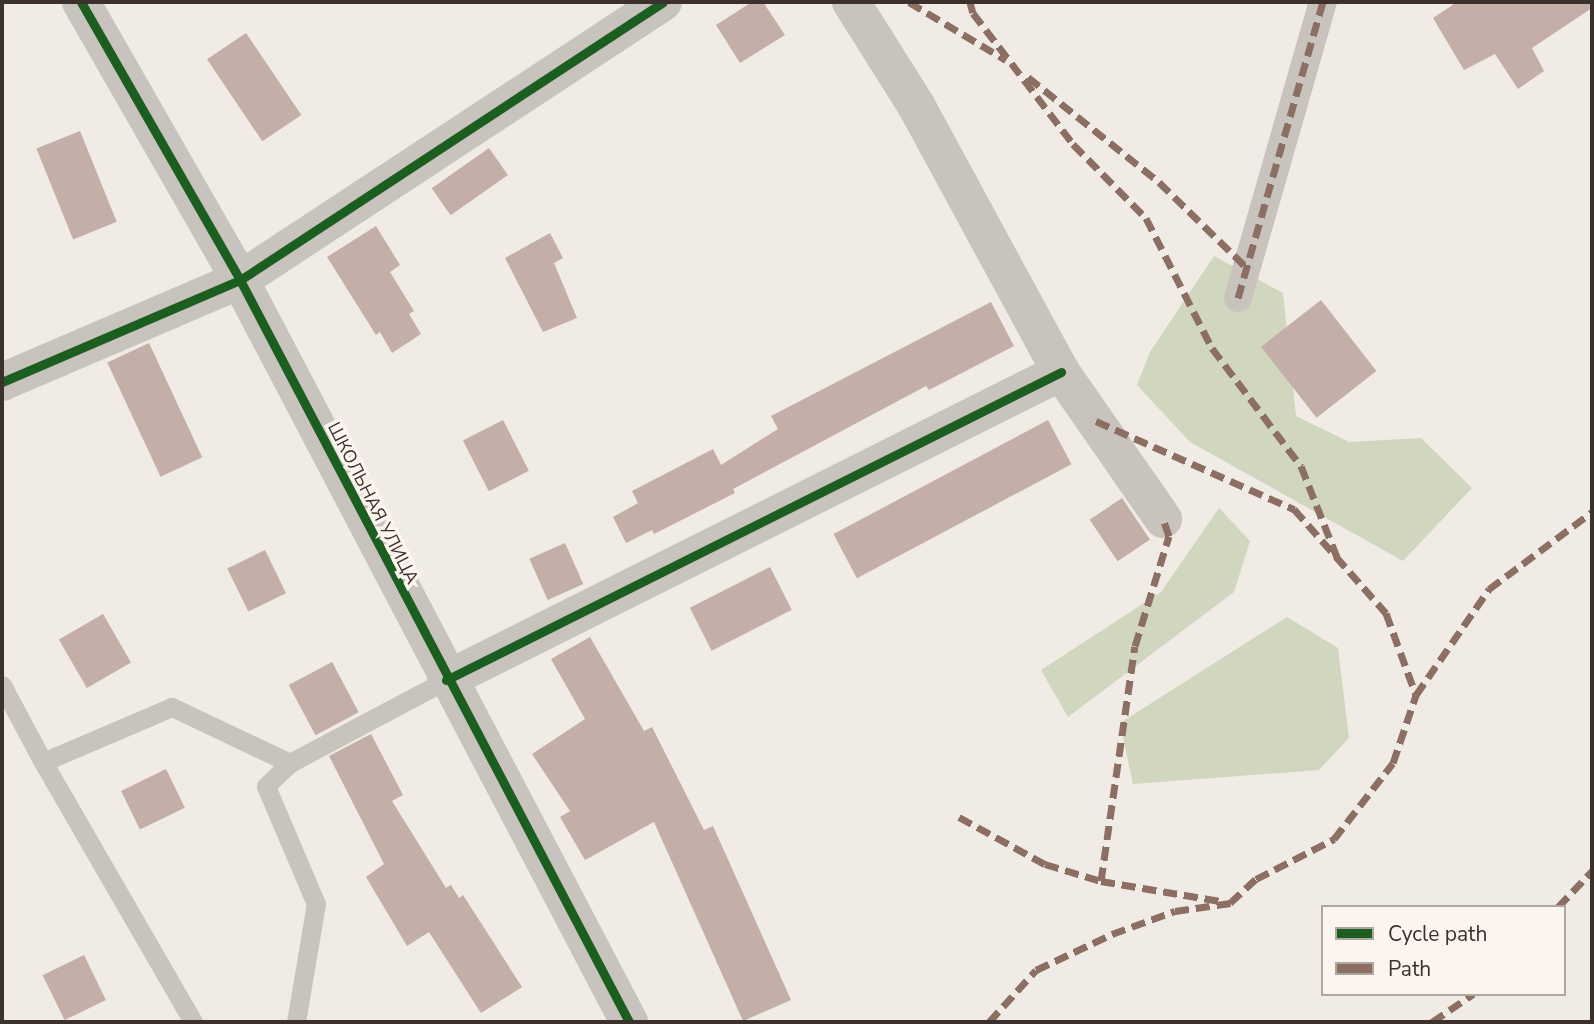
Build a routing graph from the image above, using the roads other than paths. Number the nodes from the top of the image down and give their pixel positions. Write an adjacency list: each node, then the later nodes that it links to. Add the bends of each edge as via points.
1 (81, 2): 5 (street, ШКОЛЬНАЯ УЛИЦА)
2 (663, 2): 5 (street)
3 (851, 2): 7 (street, via 917,107)
4 (1323, 2): 6 (street)
5 (240, 280): 8 (street); 10 (street, ШКОЛЬНАЯ УЛИЦА)
6 (1238, 298)
7 (1060, 372): 9 (street); 10 (street)
8 (2, 382)
9 (1163, 519)
10 (446, 680): 13 (lane); 16 (street, ШКОЛЬНАЯ УЛИЦА)
11 (2, 685): 12 (lane)
12 (43, 762): 13 (lane, via 173,707); 14 (lane)
13 (290, 763): 15 (lane, via 266,786 316,904)
14 (193, 1022)
15 (296, 1022)
16 (629, 1022)

